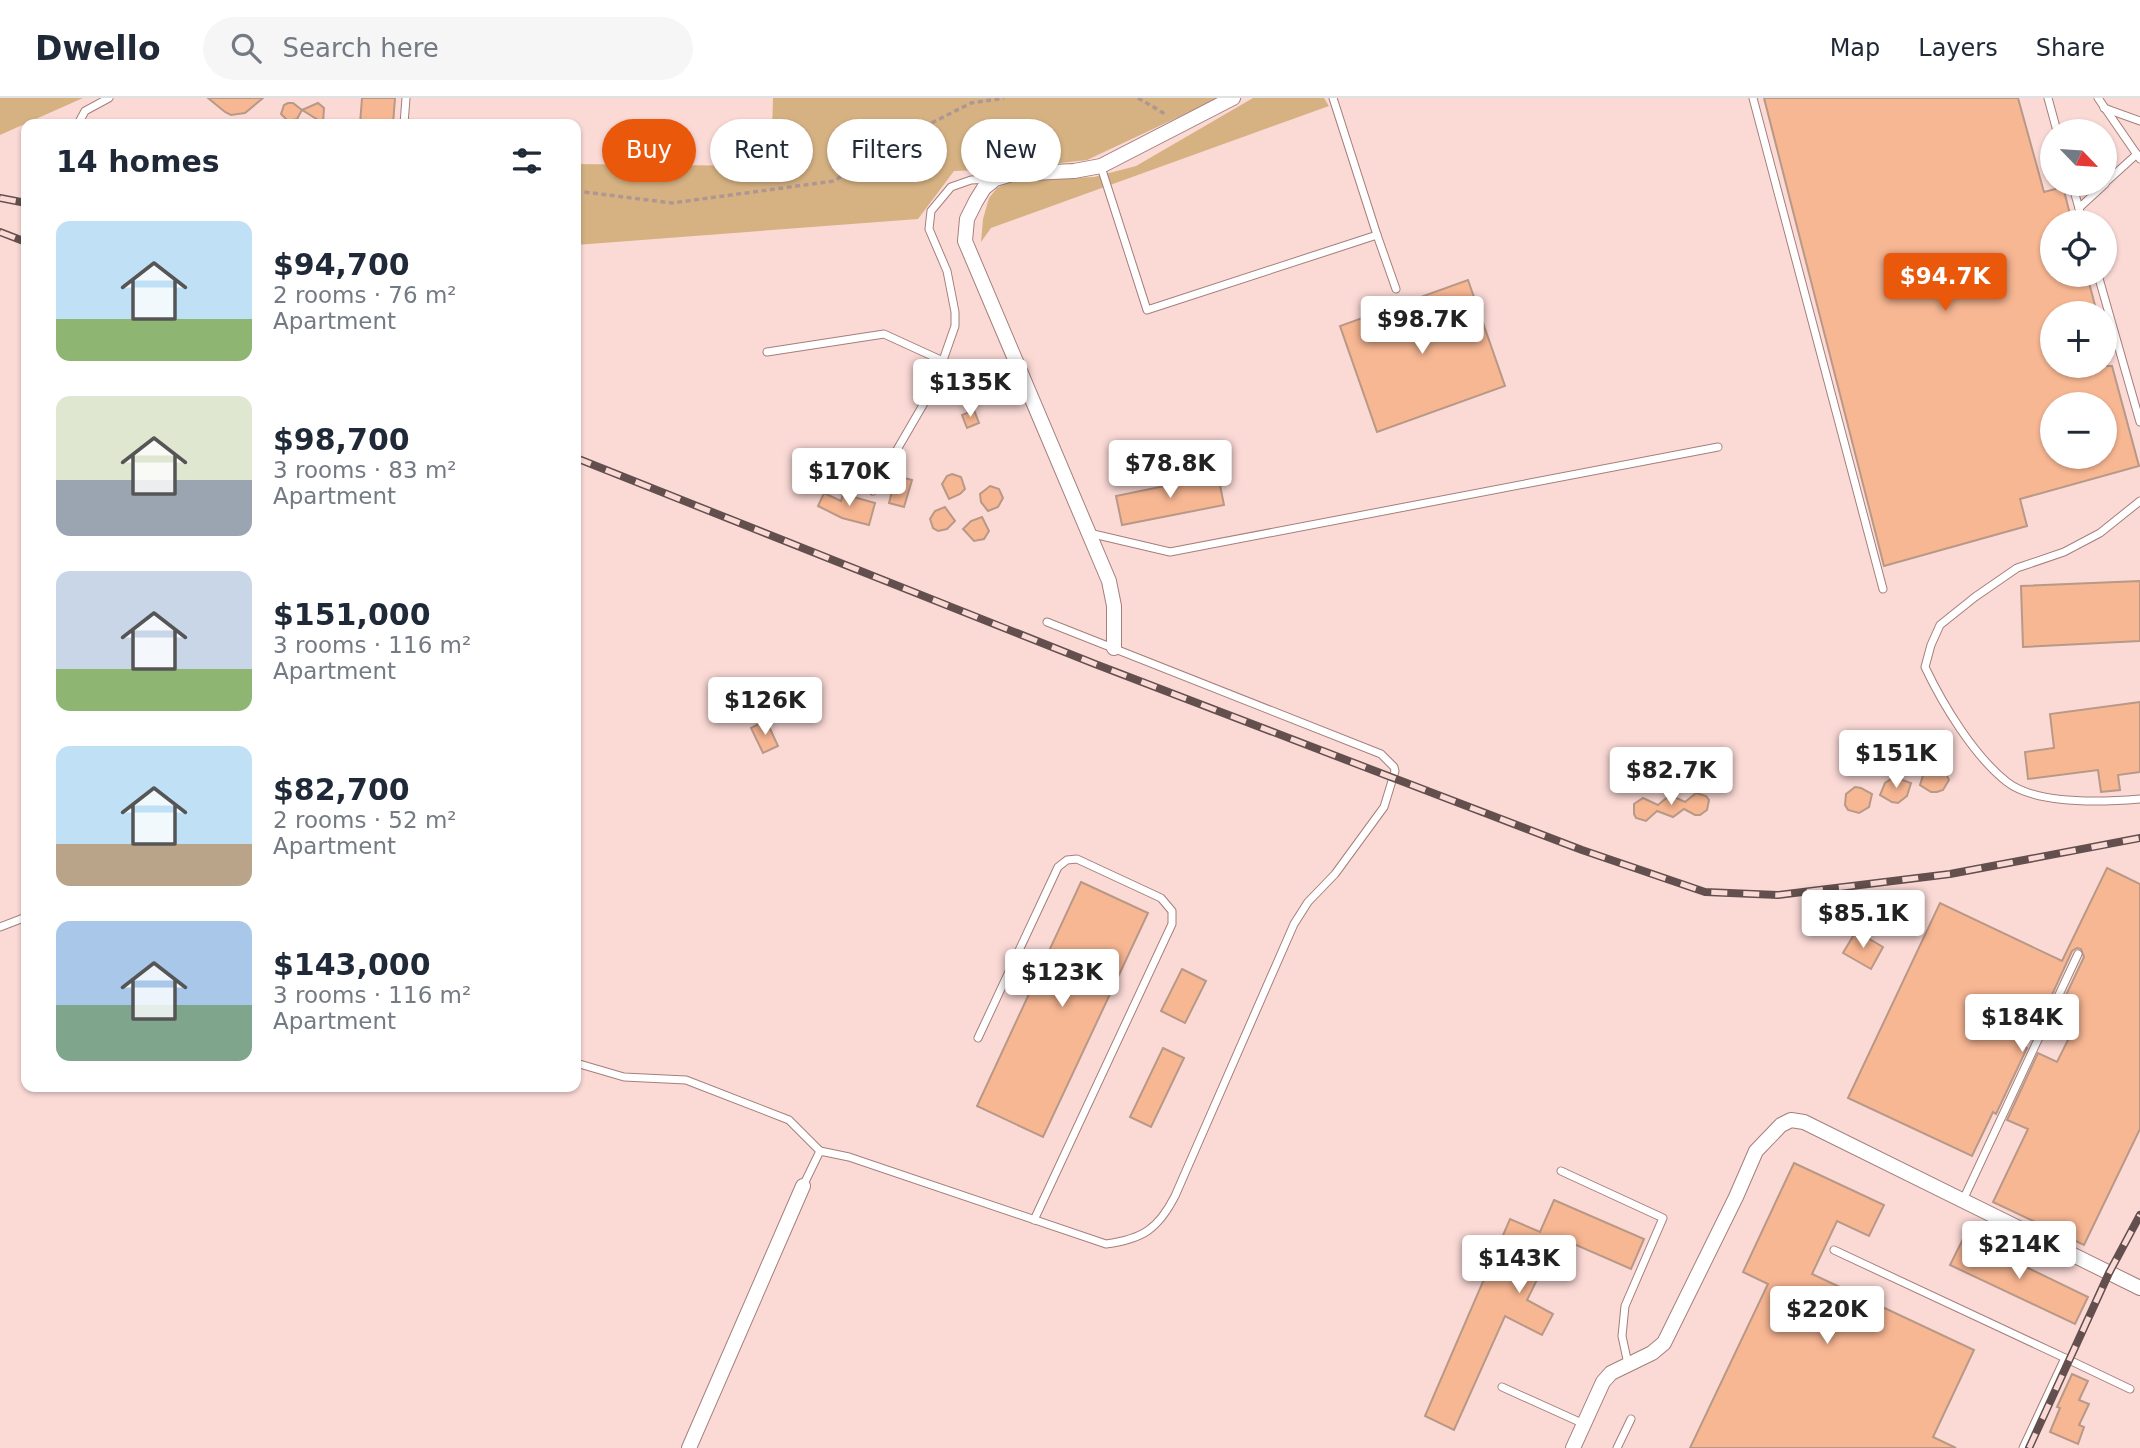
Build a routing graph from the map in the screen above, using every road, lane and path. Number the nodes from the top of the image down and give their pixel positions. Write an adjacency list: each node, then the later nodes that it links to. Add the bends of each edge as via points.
1 (109, 98): 11 (lane, via 85,111)
2 (406, 98): 12 (lane)
3 (1004, 98): 22 (path, via 971,103 890,144 834,181 673,203)
4 (1138, 98): 15 (path)
5 (1233, 98): 15 (street)
6 (1333, 98): 26 (lane)
7 (1753, 98): 36 (lane)
8 (2048, 98): 13 (lane)
9 (2098, 98): 10 (lane)
10 (2104, 108): 14 (lane); 16 (lane)
11 (81, 119)
12 (404, 119)
13 (2054, 119)
14 (2140, 121)
15 (1184, 125): 17 (street)
16 (2138, 157): 19 (lane)
17 (1101, 166): 18 (street); 26 (lane, via 1147,310)
18 (1061, 172)
19 (2118, 173)
20 (965, 182): 30 (lane, via 951,187 931,211 929,229 947,271 955,312)
21 (991, 182): 35 (street, via 967,219 965,240)
22 (581, 192)
23 (2076, 196): 25 (lane)
24 (2091, 196): 25 (lane)
25 (2079, 208)
26 (1377, 235): 28 (lane)
27 (2101, 287): 31 (lane)
28 (1396, 289)
29 (767, 352): 30 (lane, via 884,334)
30 (943, 361): 33 (lane, via 934,386)
31 (2140, 422)
32 (1718, 447): 35 (lane, via 1170,552)
33 (873, 491)
34 (2140, 501): 39 (lane, via 2100,533 2064,552 2017,568 1975,597 1940,625 1925,667 1945,707 2008,783 2035,795 2094,803)
35 (1088, 533): 38 (street, via 1109,581)
36 (1883, 589)
37 (1047, 622): 38 (lane)
38 (1114, 649): 49 (lane, via 1381,754 1395,771 1384,807 1294,924 1164,1216 1132,1241 1106,1244)
39 (2140, 799)
40 (21, 919): 41 (lane)
41 (0, 927)
42 (2078, 954): 48 (lane)
43 (978, 1038): 49 (lane, via 1058,867 1067,860 1077,859 1161,898 1172,911 1172,924)
44 (581, 1064): 45 (lane, via 624,1077 686,1080 789,1120)
45 (820, 1151): 47 (lane); 49 (lane)
46 (1561, 1171): 53 (lane, via 1663,1218 1625,1306 1622,1336)
47 (803, 1186): 58 (street)
48 (1963, 1201): 51 (street); 53 (street, via 1804,1122 1791,1120 1756,1151 1664,1343)
49 (1034, 1220)
50 (1834, 1251): 52 (lane)
51 (2140, 1288)
52 (2065, 1357): 55 (lane); 61 (lane)
53 (1628, 1364): 57 (street, via 1603,1382)
54 (1502, 1387): 57 (lane)
55 (2130, 1389)
56 (1631, 1419): 60 (lane)
57 (1584, 1424): 59 (street)
58 (689, 1448)
59 (1573, 1448)
60 (1617, 1448)
61 (2023, 1448)

